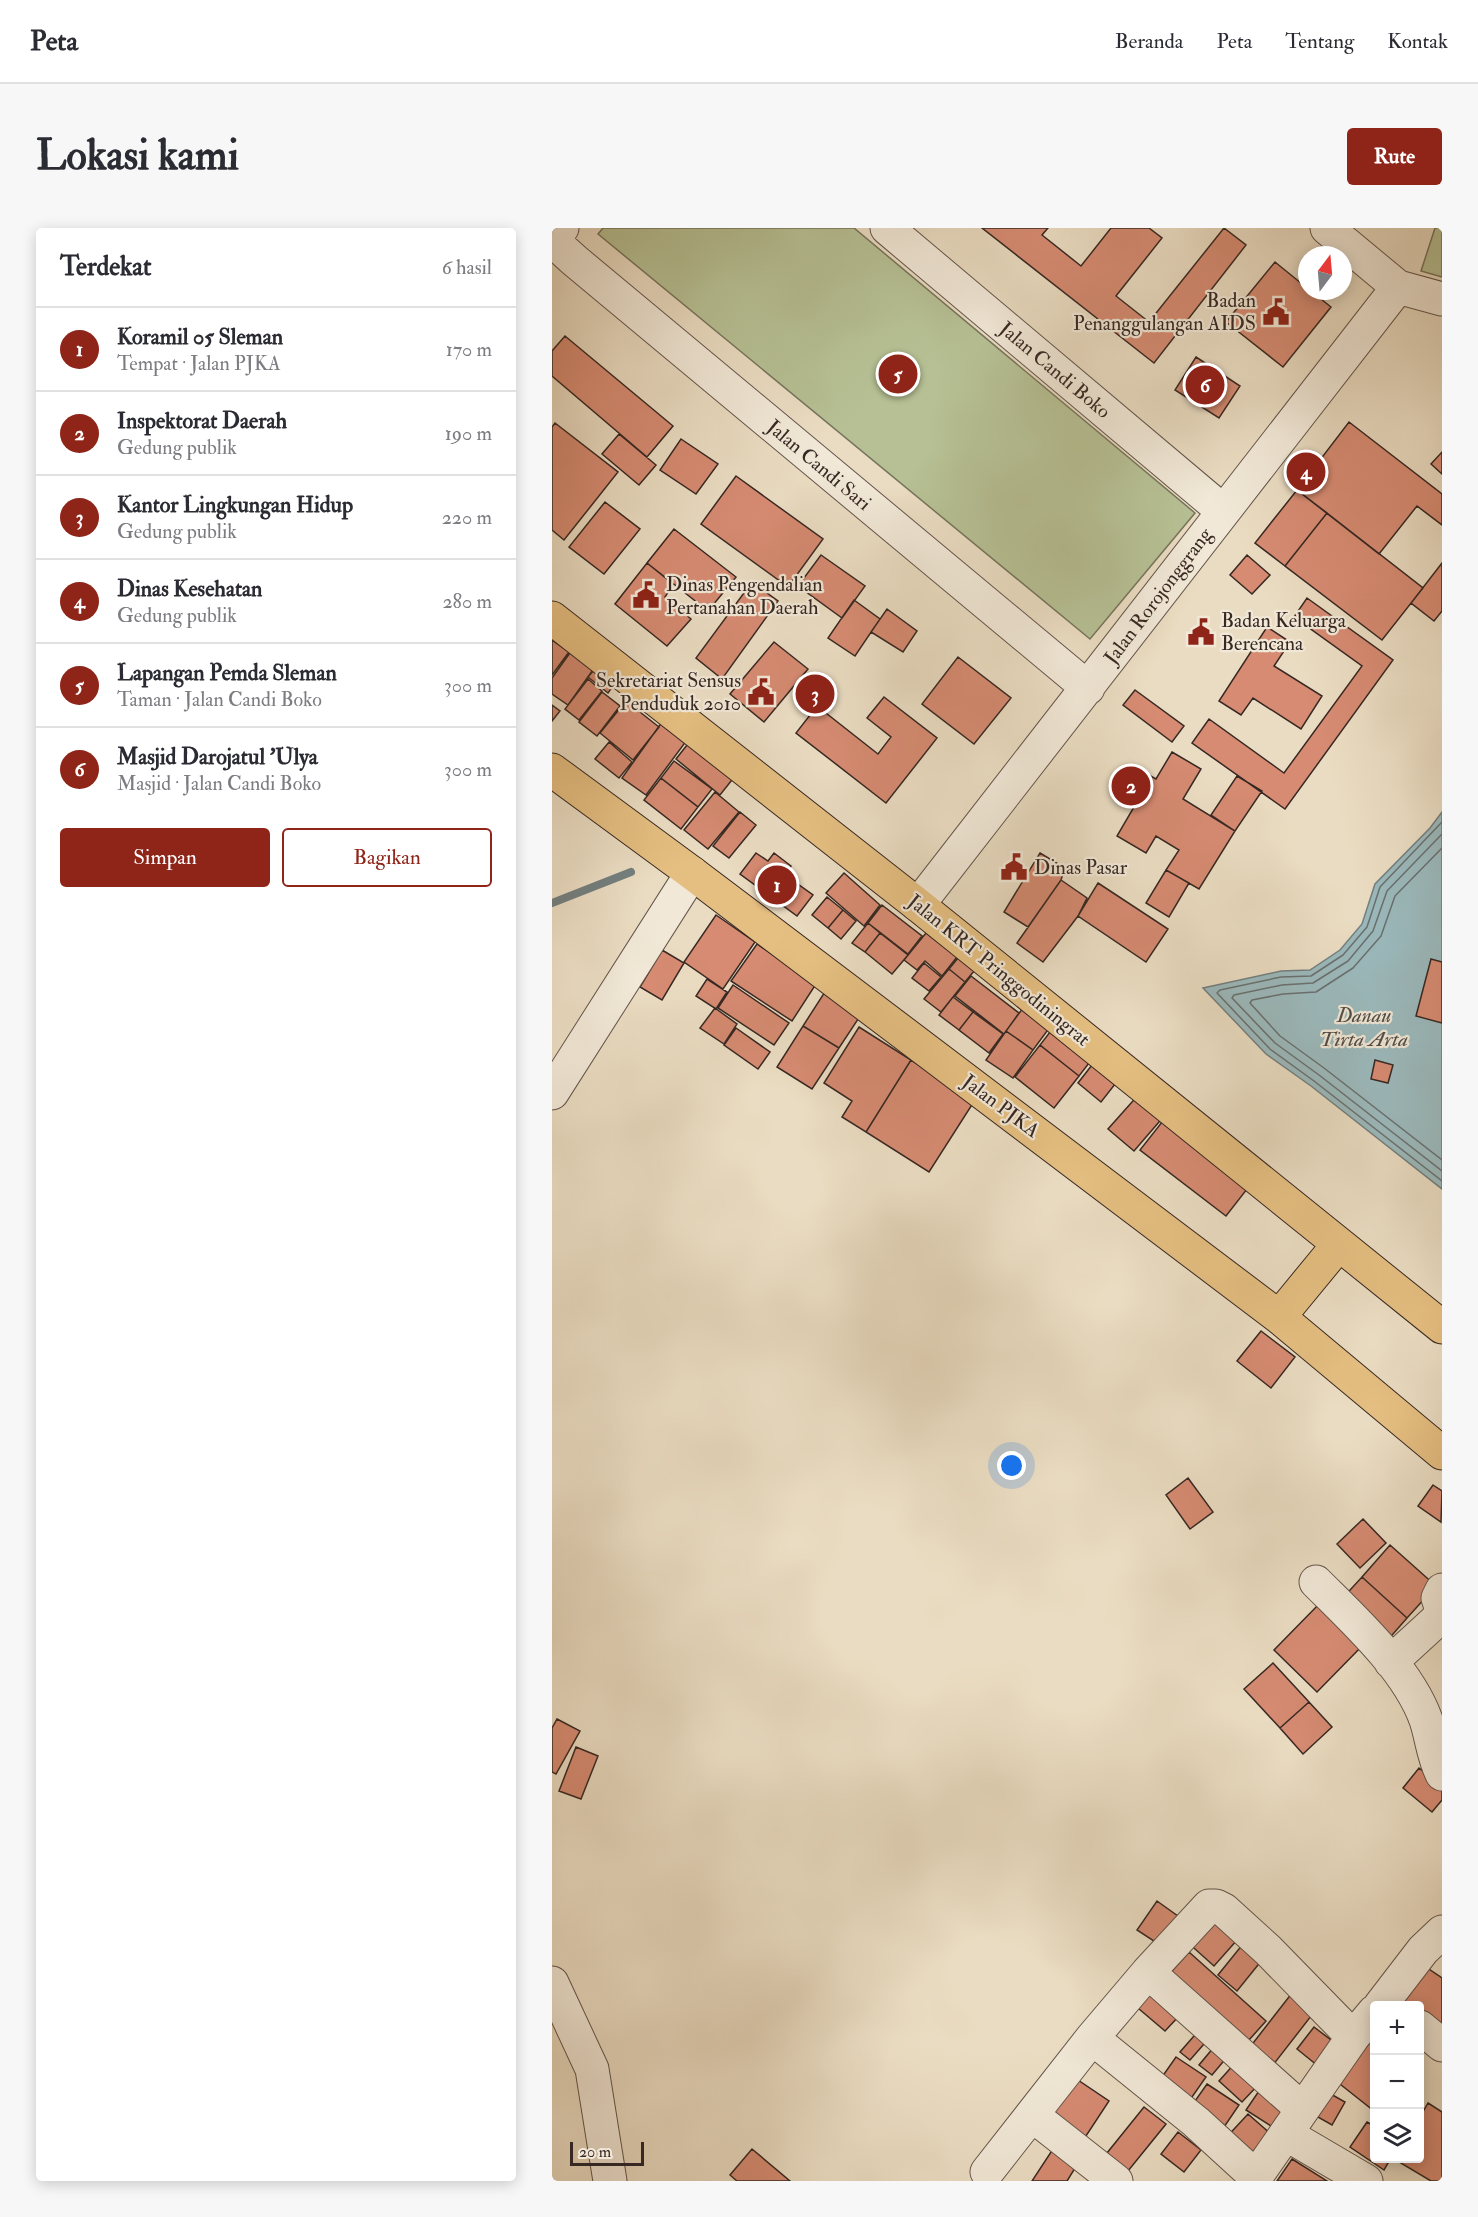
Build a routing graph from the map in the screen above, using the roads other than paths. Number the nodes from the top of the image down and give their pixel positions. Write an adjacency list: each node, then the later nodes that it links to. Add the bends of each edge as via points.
1 (562, 228): 4 (street)
2 (887, 228): 7 (street, Jalan Candi Boko)
3 (1327, 228): 5 (street)
4 (552, 240): 9 (street, Jalan Candi Sari)
5 (1398, 287): 6 (street); 7 (street, Jalan Rorojonggrang)
6 (1442, 299)
7 (1223, 511): 9 (street, Jalan Rorojonggrang)
8 (552, 618): 12 (main road, Jalan KRT Pringgodiningrat)
9 (1088, 688): 12 (street, Jalan Rorojonggrang)
10 (552, 770): 11 (main road, Jalan PJKA)
11 (692, 873): 13 (street); 15 (main road, Jalan PJKA)
12 (918, 904): 14 (main road, Jalan KRT Pringgodiningrat)
13 (552, 1093)
14 (1340, 1244): 15 (main road); 16 (main road, Jalan KRT Pringgodiningrat)
15 (1279, 1317): 17 (main road, Jalan PJKA)
16 (1442, 1327)
17 (1442, 1453)
18 (1316, 1582): 20 (street)
19 (1442, 1590): 20 (street, via 1438,1598 1439,1618)
20 (1391, 1662): 21 (street, via 1426,1720)
21 (1442, 1774)
22 (1442, 1932): 25 (street, via 1423,1950)
23 (1148, 1972): 28 (street, via 1209,1906 1216,1906 1268,1950); 29 (street); 32 (street)
24 (552, 1983): 35 (street, via 592,2069)
25 (1387, 2001)
26 (1370, 2019): 28 (street)
27 (1424, 2031): 30 (street)
28 (1353, 2037): 32 (street)
29 (1092, 2038): 31 (street); 34 (street, via 1196,2122)
30 (1442, 2045)
31 (1032, 2115): 33 (street); 36 (street)
32 (1294, 2122): 34 (street); 37 (street)
33 (989, 2178)
34 (1255, 2179)
35 (610, 2181)
36 (1116, 2181)
37 (1366, 2181)

